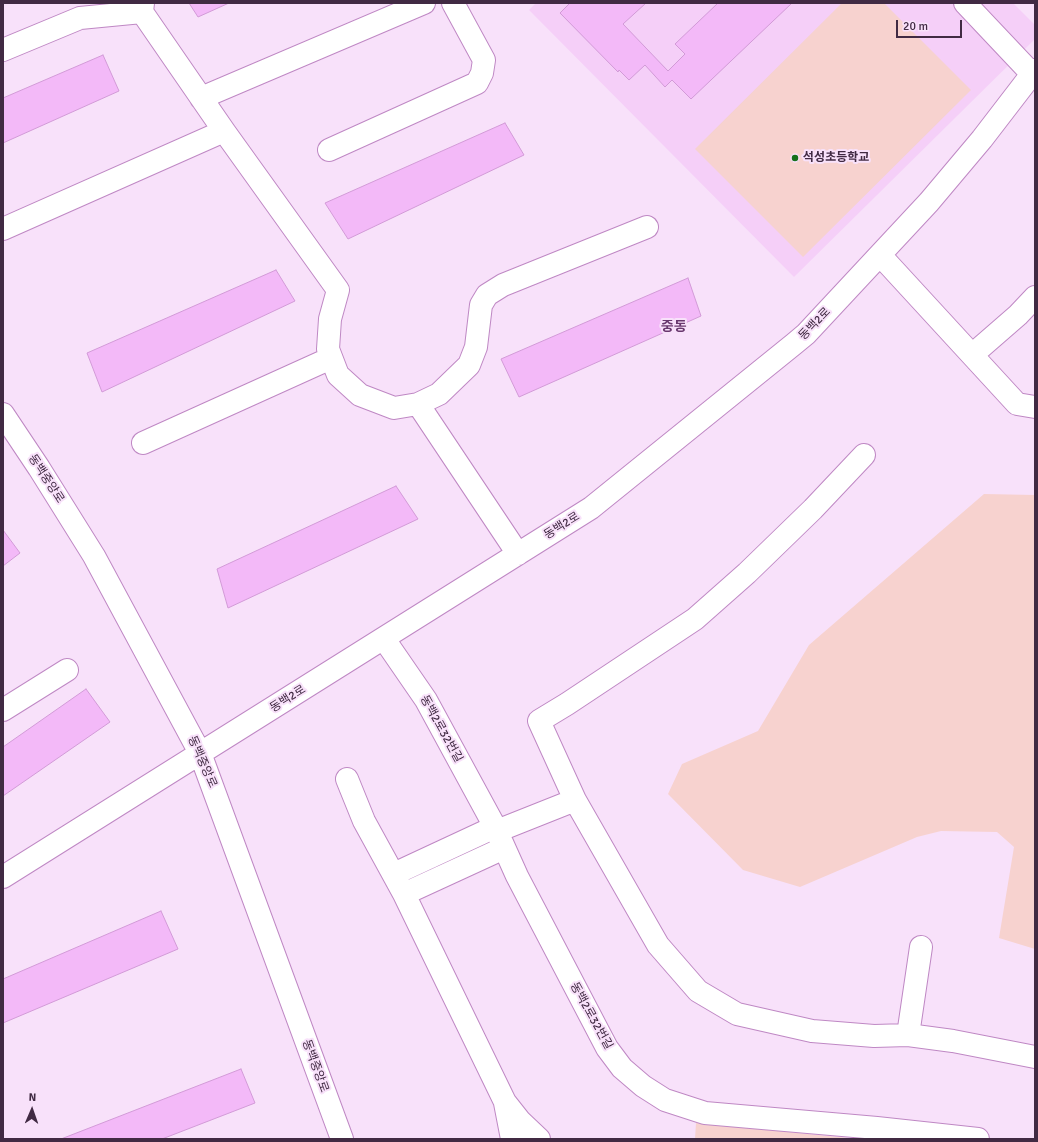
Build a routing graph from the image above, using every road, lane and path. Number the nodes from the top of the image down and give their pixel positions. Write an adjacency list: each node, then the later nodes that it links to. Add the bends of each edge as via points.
1 (424, 3): 7 (street)
2 (453, 3): 9 (street, via 484,60 477,83)
3 (965, 3): 6 (street)
4 (142, 8): 5 (street, via 80,18); 7 (street)
5 (3, 50)
6 (1034, 72): 12 (street, 동백2로, via 939,191)
7 (201, 98): 8 (street)
8 (224, 131): 11 (street); 15 (street, via 338,290 330,319 328,349)
9 (329, 150)
10 (647, 227): 16 (street, via 503,285 487,295 481,305 476,347 469,365 439,394)
11 (3, 229)
12 (880, 255): 14 (street); 21 (street, 동백2로, via 794,344 591,508)
13 (1035, 297): 14 (street)
14 (972, 355): 17 (street, via 1017,404)
15 (331, 358): 16 (street, via 338,376 360,395 394,408); 19 (street)
16 (418, 404): 21 (street)
17 (1035, 407)
18 (3, 414): 25 (street, 동백중앙로, via 94,556)
19 (143, 443)
20 (864, 455): 27 (street, via 813,509 695,619 539,722)
21 (518, 554): 22 (street, 동백2로)
22 (384, 639): 25 (street, 동백2로); 28 (street, 동백2로32번길, via 426,700)
23 (67, 670): 24 (street)
24 (3, 710)
25 (200, 753): 30 (street, 동백2로); 36 (street, 동백중앙로)
26 (347, 780): 29 (street, via 364,820)
27 (574, 800): 28 (street); 33 (street, via 658,946 698,991 737,1014 812,1031 874,1036)
28 (499, 835): 29 (street); 31 (street); 39 (street, 동백2로32번길, via 554,949 607,1048 622,1068 664,1100 705,1113)
29 (394, 874): 31 (street)
30 (3, 877)
31 (404, 894): 35 (street)
32 (921, 947): 33 (street)
33 (908, 1035): 34 (street)
34 (1035, 1057)
35 (505, 1102): 37 (street); 38 (street)
36 (342, 1139)
37 (512, 1139)
38 (539, 1139)
39 (978, 1139)

